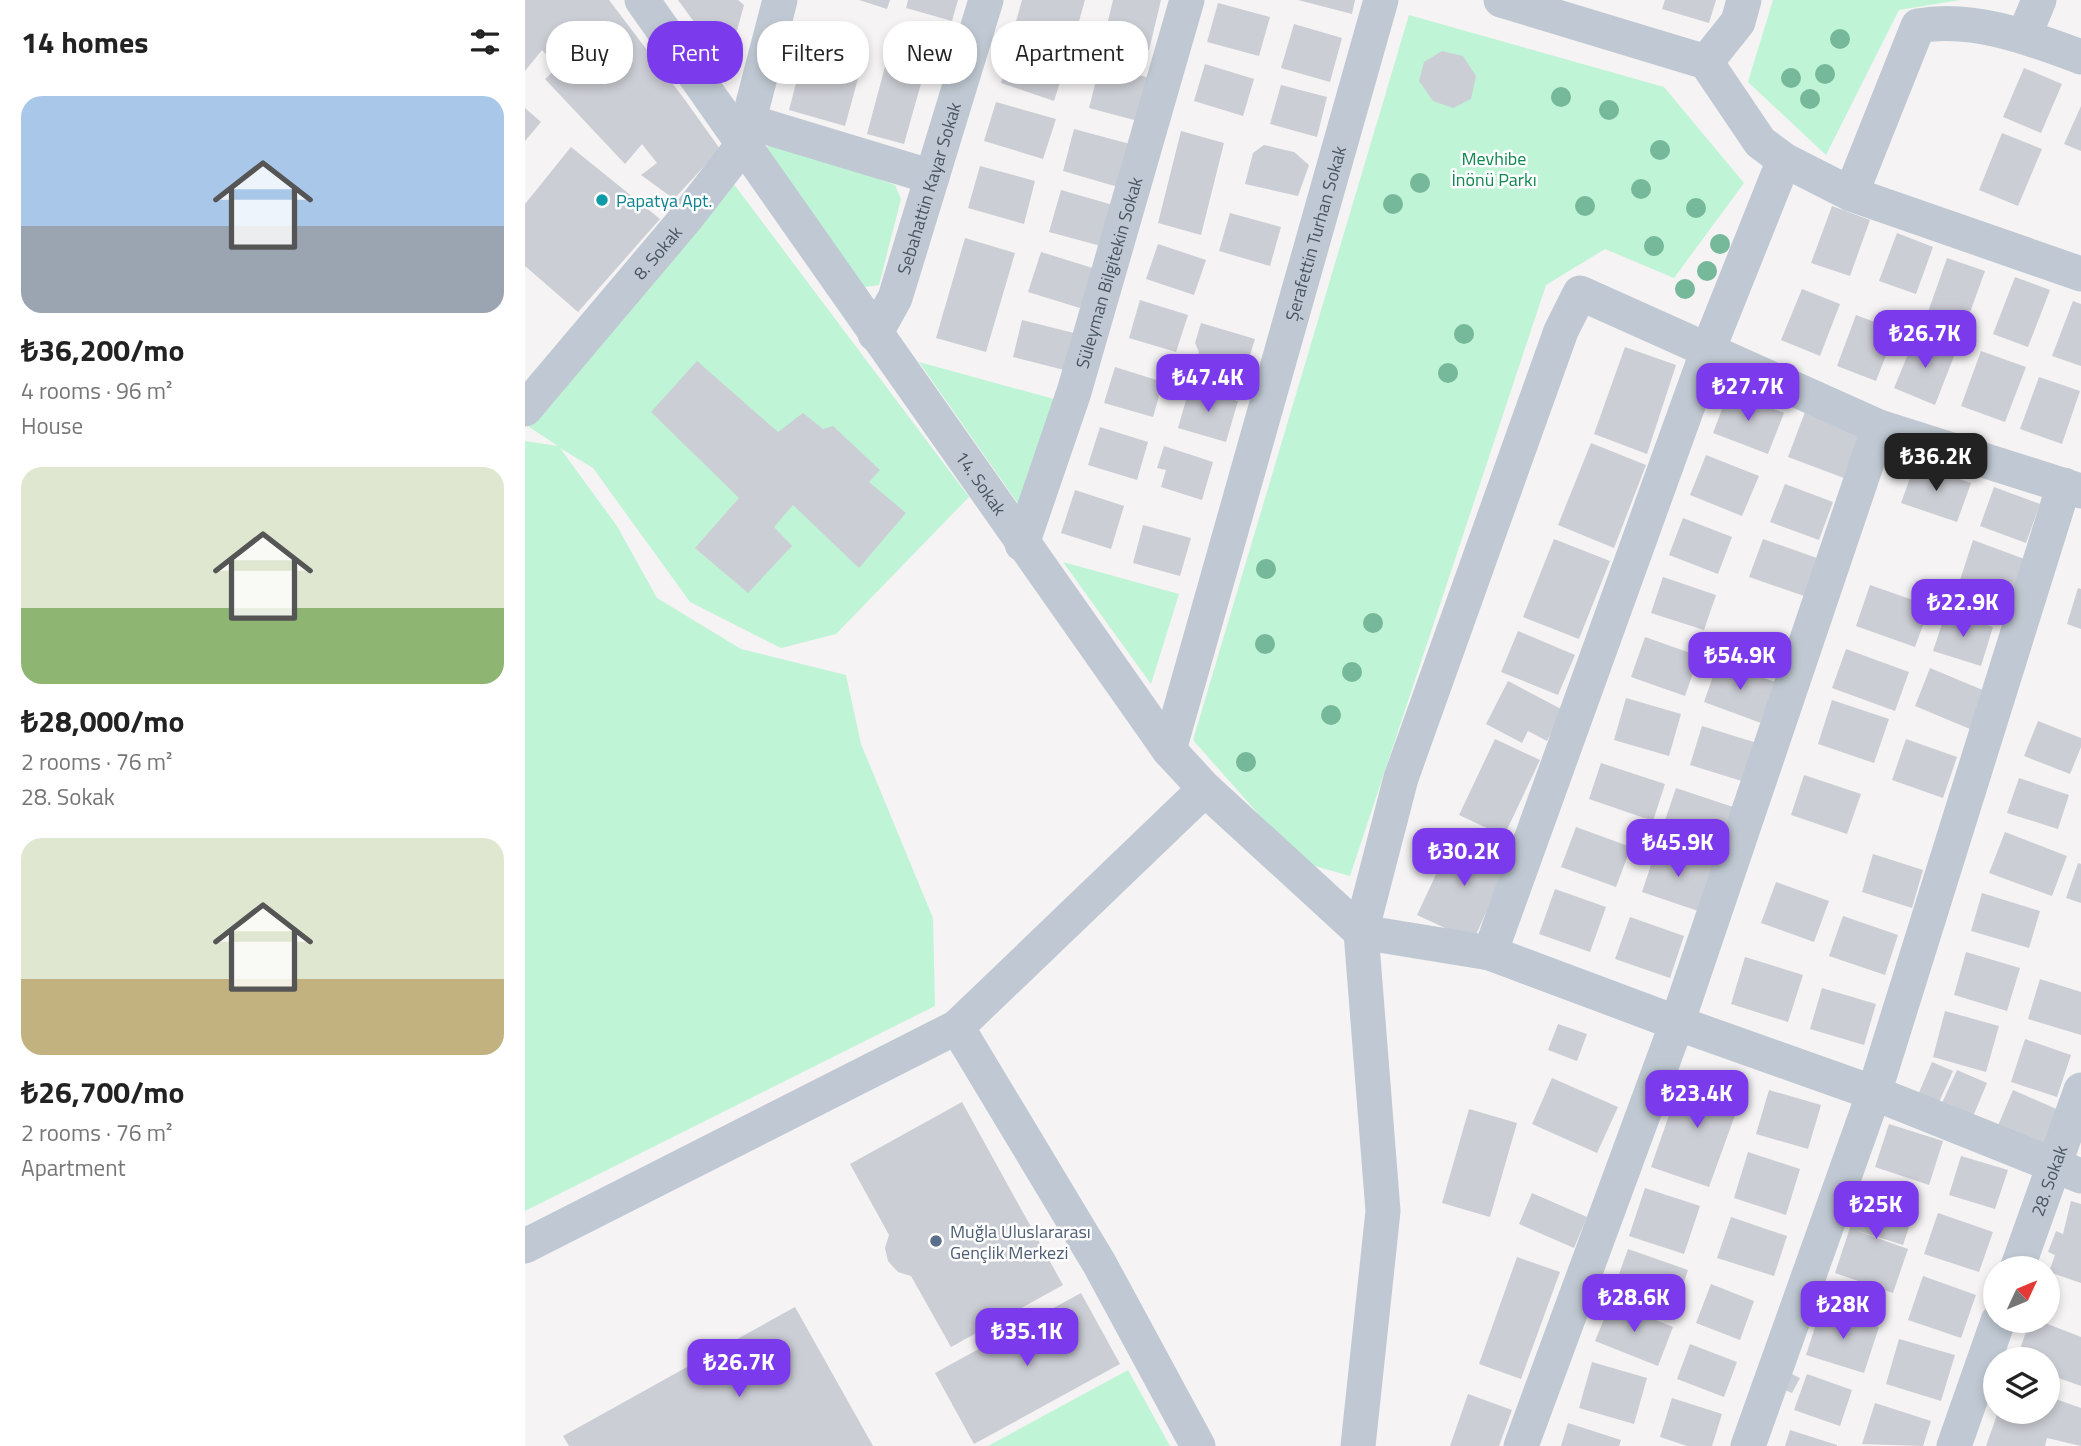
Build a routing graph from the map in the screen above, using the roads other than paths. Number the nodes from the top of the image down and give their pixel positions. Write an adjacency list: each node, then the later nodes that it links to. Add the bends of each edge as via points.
1 (642, 0): 13 (street, 14. Sokak)
2 (780, 0): 13 (street, 8. Sokak)
3 (986, 0): 15 (street, Sebahattin Kayar Sokak)
4 (1187, 0): 23 (street, Süleyman Bilgitekin Sokak, via 1074,392)
5 (1381, 0): 24 (street, Şerafettin Turhan Sokak)
6 (1501, 0): 9 (street)
7 (1744, 0): 12 (street, via 1738,22)
8 (2039, 0): 10 (street)
9 (1560, 8): 12 (street)
10 (2024, 36): 11 (street); 16 (street, via 1945,21 1918,26)
11 (2081, 57)
12 (1706, 62): 14 (street, via 1760,142)
13 (746, 134): 15 (street); 18 (street, 14. Sokak); 20 (street, 8. Sokak, via 687,217)
14 (1784, 160): 16 (street); 19 (street)
15 (932, 177): 18 (street, Sebahattin Kayar Sokak, via 895,298)
16 (1851, 194): 17 (street)
17 (2081, 274)
18 (875, 334): 23 (street, 14. Sokak)
19 (1708, 350): 21 (street); 26 (street, via 1580,293 1561,331 1401,778); 27 (street)
20 (525, 409)
21 (1879, 427): 22 (street); 28 (street)
22 (2073, 488): 31 (street)
23 (1023, 544): 24 (street, 14. Sokak)
24 (1169, 750): 25 (street, 14. Sokak)
25 (1205, 789): 26 (street, 14. Sokak); 29 (street)
26 (1361, 932): 27 (street); 37 (street, via 1383,1211)
27 (1490, 953): 28 (street)
28 (1677, 1023): 31 (street); 38 (street)
29 (957, 1027): 33 (street); 36 (street, via 1099,1263)
30 (2081, 1090): 32 (street, 28. Sokak)
31 (1874, 1093): 32 (street); 39 (street)
32 (2067, 1171): 34 (street, 28. Sokak)
33 (525, 1246)
34 (2024, 1256)
35 (1993, 1334): 40 (street)
36 (1198, 1446)
37 (1358, 1446)
38 (1521, 1446)
39 (1748, 1446)
40 (1954, 1446)

